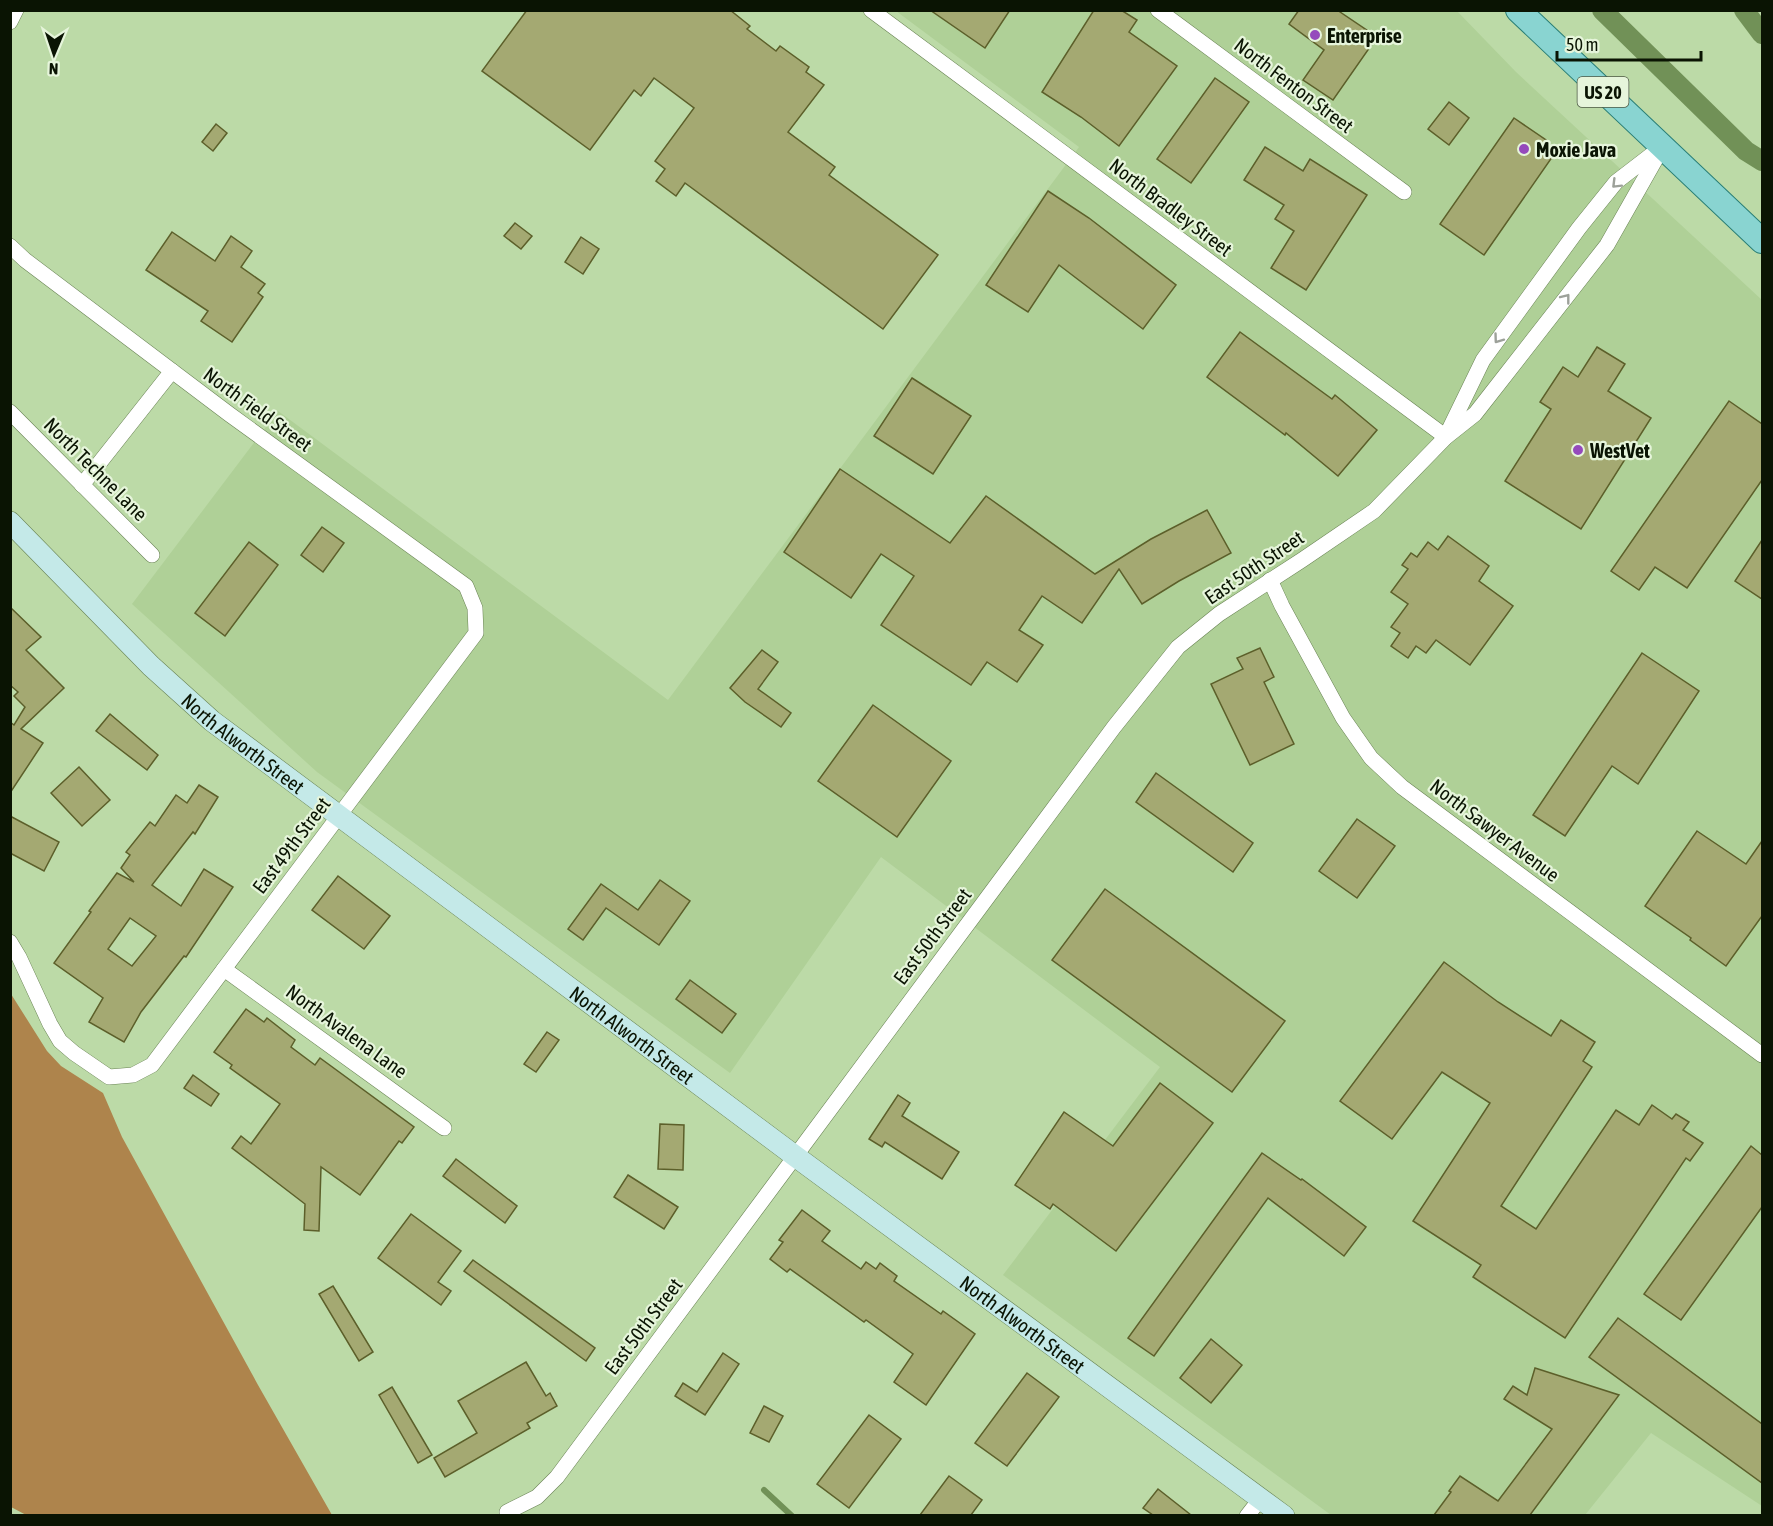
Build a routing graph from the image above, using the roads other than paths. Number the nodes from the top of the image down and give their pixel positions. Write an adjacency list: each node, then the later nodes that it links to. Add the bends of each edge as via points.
1 (16, 10): 5 (street)
2 (871, 10): 12 (street, North Bradley Street)
3 (1158, 10): 7 (street, North Fenton Street)
4 (1518, 10): 6 (main road, US 20)
5 (10, 22)
6 (1662, 148): 8 (main road, US 20); 12 (street, East 50th Street, one-way to 6, via 1475,414 1608,245); 12 (street, East 50th Street, one-way to 12, via 1616,182 1579,228 1482,360)
7 (1404, 192)
8 (1762, 241)
9 (10, 246): 10 (street, North Field Street)
10 (172, 371): 13 (street); 17 (street, North Field Street, via 466,586)
11 (10, 412): 13 (street, North Techne Lane)
12 (1446, 437): 16 (street, East 50th Street, via 1374,511)
13 (82, 485): 15 (street, North Techne Lane)
14 (10, 522): 18 (street, North Alworth Street, via 112,627 212,721)
15 (152, 555)
16 (1270, 580): 21 (street, North Sawyer Avenue, via 1343,718 1371,758 1402,787); 23 (street, East 50th Street, via 1178,647 1107,736)
17 (476, 608): 18 (street, East 49th Street, via 476,633)
18 (338, 817): 20 (street, East 49th Street); 23 (street, North Alworth Street)
19 (10, 942): 20 (street, East 49th Street, via 60,1041 109,1077 133,1076 152,1065)
20 (224, 969): 22 (street, North Avalena Lane)
21 (1762, 1055)
22 (444, 1128)
23 (795, 1156): 24 (street, North Alworth Street); 25 (street, East 50th Street, via 556,1478 537,1497)
24 (1261, 1498): 26 (street); 27 (street, North Alworth Street)
25 (507, 1512)
26 (1247, 1515)
27 (1284, 1515)

